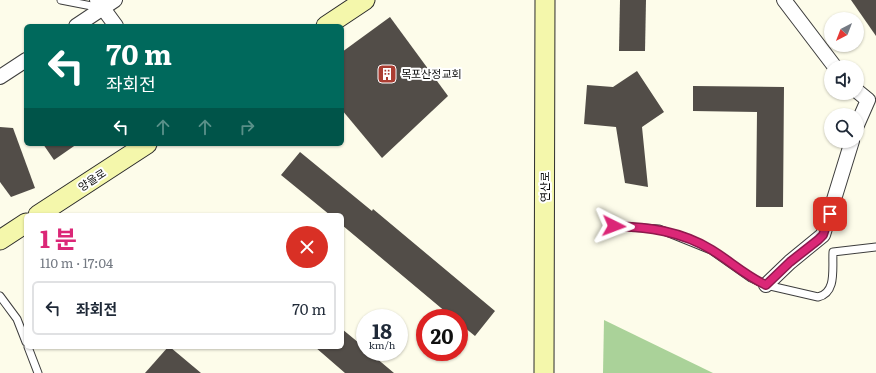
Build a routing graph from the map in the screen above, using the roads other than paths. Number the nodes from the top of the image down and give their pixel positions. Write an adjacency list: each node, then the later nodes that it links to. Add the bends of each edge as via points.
1 (61, 0): 6 (lane)
2 (115, 0): 6 (street)
3 (365, 0): 9 (street)
4 (545, 0): 27 (street, 연산로)
5 (784, 0): 10 (street)
6 (100, 4): 7 (street); 8 (street)
7 (78, 24)
8 (115, 24)
9 (329, 24)
10 (830, 60)
11 (24, 61): 12 (street)
12 (0, 77)
13 (867, 98): 14 (street)
14 (863, 108)
15 (144, 146): 17 (street, 양을로)
16 (850, 148): 22 (street, via 823,235)
17 (41, 213)
18 (24, 224): 20 (street)
19 (614, 226): 22 (lane, via 659,229 692,240)
20 (0, 240)
21 (876, 247): 22 (lane, via 833,252 831,289 826,295 818,297)
22 (766, 285)
23 (0, 296): 24 (lane, via 16,319)
24 (24, 337)
25 (29, 349): 26 (lane)
26 (38, 373)
27 (544, 373)

